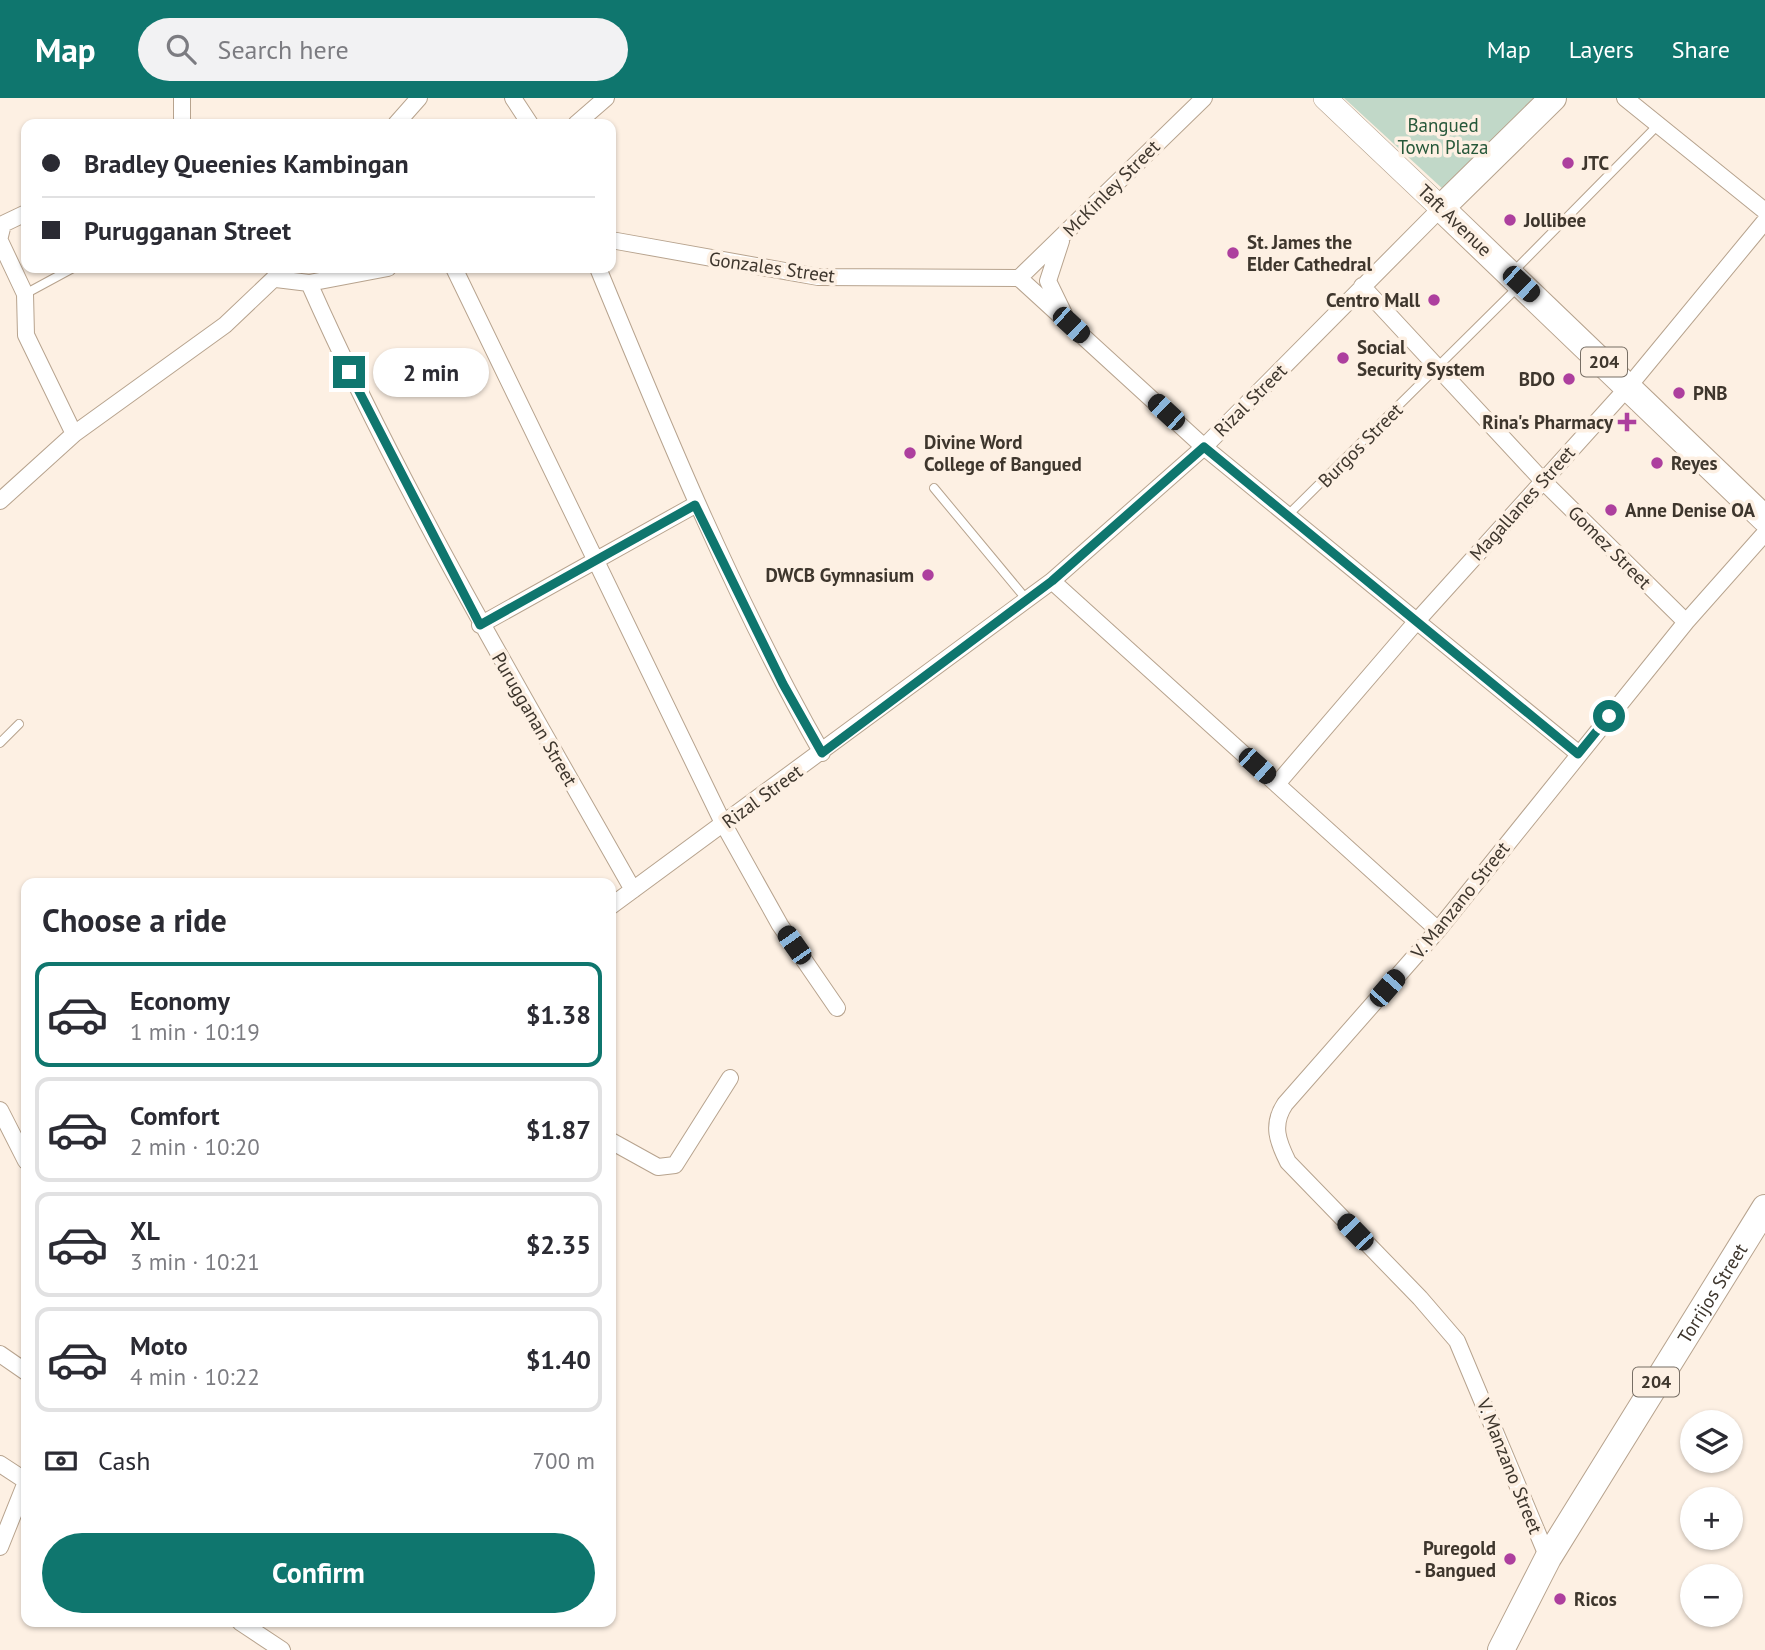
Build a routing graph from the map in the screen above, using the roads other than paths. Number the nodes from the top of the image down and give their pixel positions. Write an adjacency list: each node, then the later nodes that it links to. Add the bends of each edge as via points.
1 (182, 98): 9 (street)
2 (419, 98): 10 (street)
3 (513, 98): 11 (street)
4 (606, 98): 12 (street)
5 (1204, 98): 18 (street, McKinley Street)
6 (1325, 98): 14 (street, Taft Avenue)
7 (1553, 98): 14 (main road)
8 (1625, 98): 13 (street)
9 (182, 119)
10 (400, 119)
11 (527, 119)
12 (582, 119)
13 (1657, 125): 15 (street); 27 (lane, Burgos Street)
14 (1441, 208): 27 (main road, Taft Avenue / 204); 29 (street, Rizal Street)
15 (1765, 211)
16 (21, 215): 19 (street, via 3,223)
17 (1765, 221): 33 (street, Magallanes Street)
18 (1063, 235): 26 (street, McKinley Street); 31 (street, via 1048,282)
19 (0, 239): 30 (street)
20 (616, 241): 26 (street, Gonzales Street, via 818,277)
21 (64, 273): 30 (lane)
22 (280, 273): 28 (street); 34 (street, via 225,325)
23 (361, 273): 28 (street)
24 (456, 273): 43 (street)
25 (600, 273): 39 (street)
26 (1019, 278): 31 (street)
27 (1516, 279): 32 (lane, Burgos Street); 33 (main road, Taft Avenue / 204)
28 (309, 283): 48 (street, Purugganan Street, via 360,397)
29 (1362, 286): 32 (street, Gomez Street); 35 (street, Rizal Street)
30 (25, 294): 34 (street, via 26,335)
31 (1071, 325): 35 (street)
32 (1437, 369): 36 (street, Gomez Street); 40 (lane, Burgos Street)
33 (1629, 386): 36 (street, Magallanes Street); 41 (main road, Taft Avenue / 204)
34 (74, 434): 38 (street)
35 (1204, 447): 40 (street); 44 (street, Rizal Street)
36 (1542, 480): 46 (street, Magallanes Street); 47 (street, Gomez Street)
37 (934, 488): 45 (lane)
38 (0, 501)
39 (695, 505): 43 (street); 51 (street)
40 (1287, 516): 46 (street)
41 (1765, 519)
42 (1765, 533): 47 (street, V. Manzano Street)
43 (596, 560): 48 (street); 54 (street)
44 (1052, 581): 45 (street, Rizal Street); 53 (street)
45 (1027, 600): 51 (street, Rizal Street)
46 (1416, 622): 52 (street); 53 (street, Magallanes Street)
47 (1686, 622): 52 (street, V. Manzano Street)
48 (480, 625): 55 (street, Purugganan Street)
49 (19, 724): 50 (lane)
50 (0, 743)
51 (822, 753): 54 (street, Rizal Street)
52 (1578, 754): 57 (street, V. Manzano Street)
53 (1277, 784): 57 (street)
54 (723, 823): 55 (street, Rizal Street); 58 (street, via 780,925)
55 (633, 890): 56 (street, Rizal Street)
56 (616, 902)
57 (1437, 930): 70 (street, V. Manzano Street, via 1285,1104 1277,1118 1277,1134 1288,1162 1457,1341)
58 (837, 1008)
59 (730, 1078): 61 (street, via 675,1165 658,1167)
60 (0, 1111): 62 (street)
61 (616, 1144)
62 (21, 1151)
63 (1765, 1208): 70 (main road, Torrijos Street / 204)
64 (0, 1354): 65 (street)
65 (21, 1368)
66 (0, 1464): 67 (street)
67 (21, 1479)
68 (21, 1494): 69 (street)
69 (0, 1547)
70 (1548, 1558): 73 (main road, 204)
71 (248, 1627): 72 (street)
72 (282, 1650)
73 (1501, 1650)

